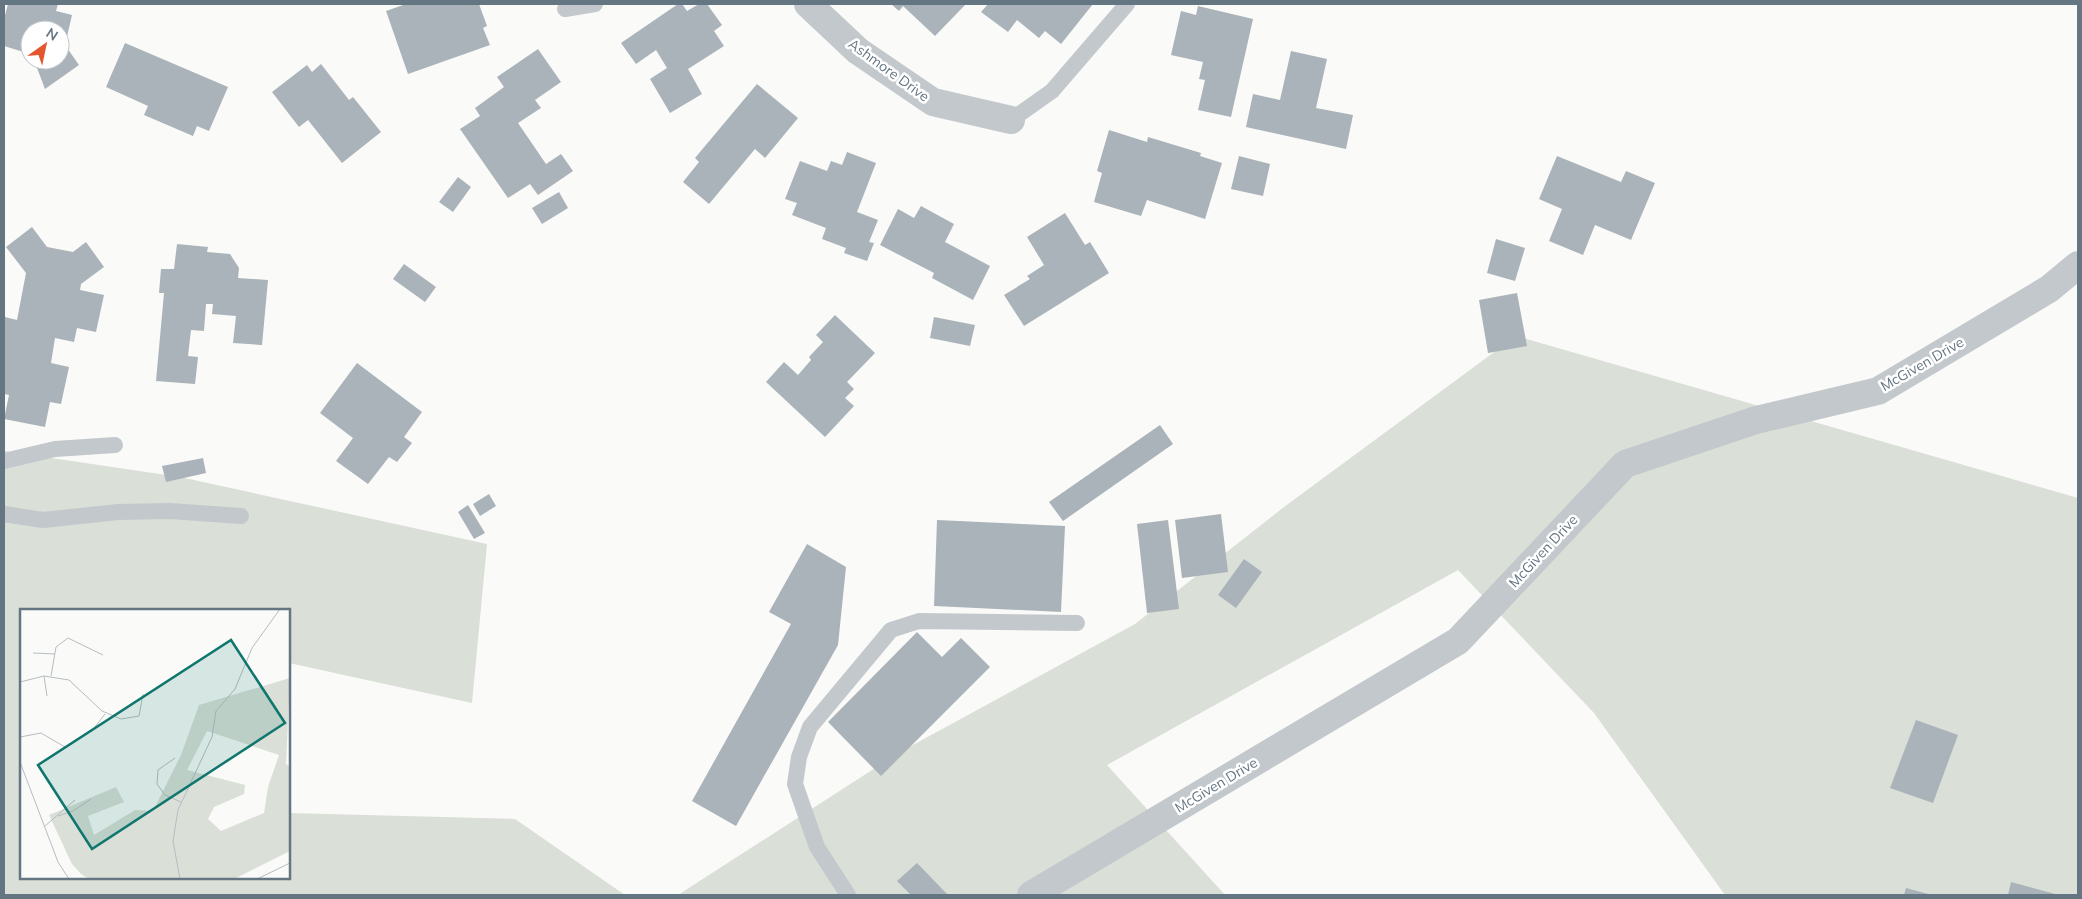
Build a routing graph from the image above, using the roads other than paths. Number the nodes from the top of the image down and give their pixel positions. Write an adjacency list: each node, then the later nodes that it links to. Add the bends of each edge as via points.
1 (595, 4): 4 (lane)
2 (808, 4): 5 (street, Ashmore Drive, via 858,51 933,102)
3 (1127, 4): 5 (lane, via 1052,92)
4 (565, 9)
5 (1011, 120)
6 (2078, 265): 13 (street, McGiven Drive, via 2049,289 1878,391 1756,420 1625,464 1458,641)
7 (114, 445): 8 (lane, via 55,449)
8 (4, 461)
9 (4, 514): 10 (lane, via 43,520 118,512 170,511)
10 (241, 516)
11 (1077, 623): 12 (lane, via 920,621 891,630 810,727 799,757 795,784 816,847)
12 (848, 895)
13 (1031, 895)

